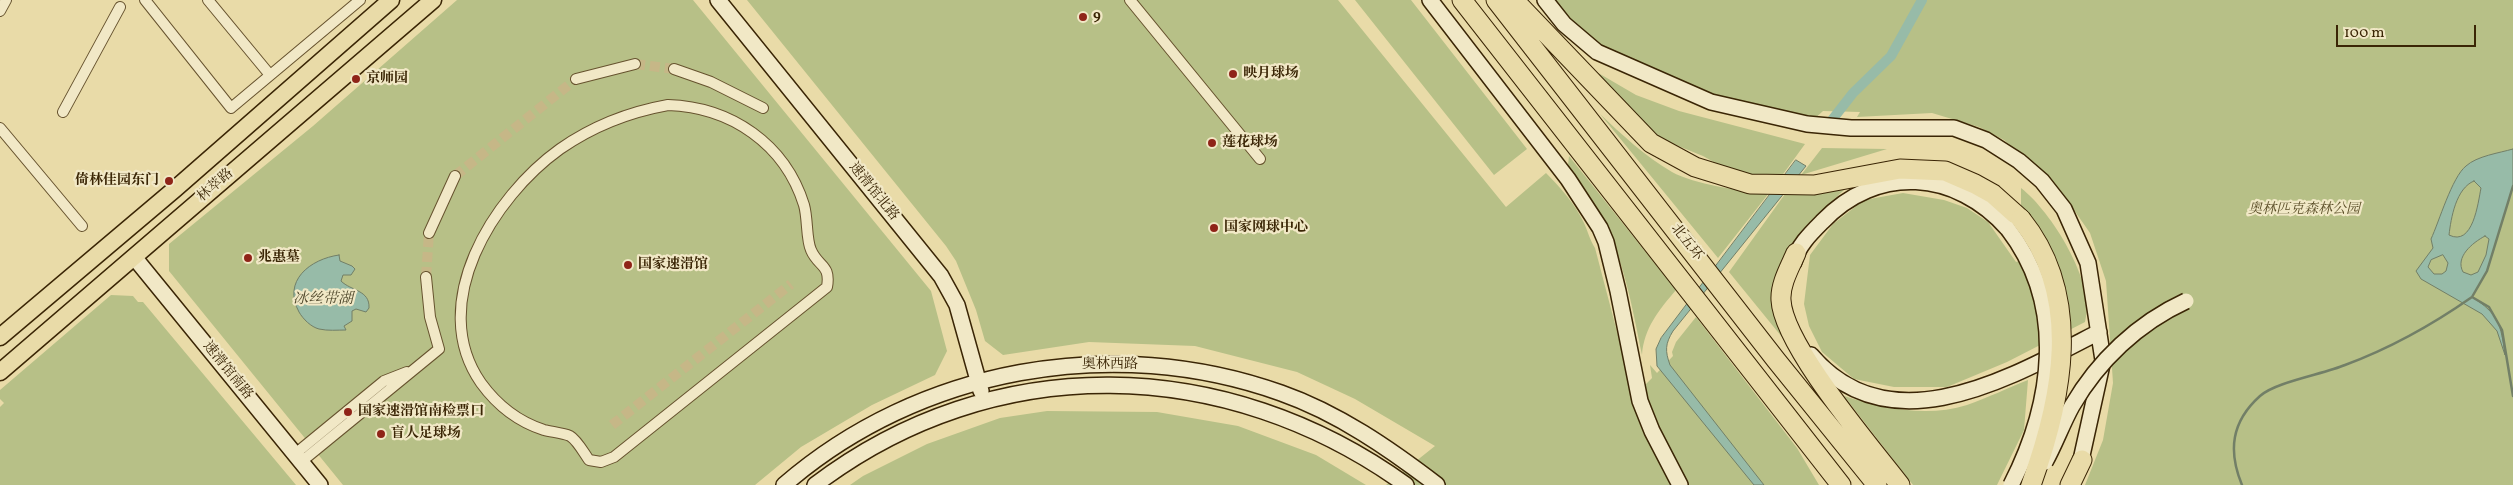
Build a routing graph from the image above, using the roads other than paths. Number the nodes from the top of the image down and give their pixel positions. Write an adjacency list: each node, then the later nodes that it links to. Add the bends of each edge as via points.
1 (6, 0): 15 (street)
2 (144, 0): 18 (street, via 231,108)
3 (208, 0): 18 (street)
4 (360, 0): 18 (street)
5 (391, 0): 33 (main road, 林萃路)
6 (433, 0): 29 (main road, 林萃路)
7 (718, 0): 35 (main road, 速滑馆北路, via 941,276 957,305)
8 (1130, 0): 23 (street)
9 (1430, 0): 46 (main road, via 1568,179 1600,228 1618,290 1640,401 1655,439)
10 (1462, 0): 36 (highway, 北五环)
11 (1496, 0): 49 (highway, 北五环)
12 (1514, 0): 25 (highway, via 1652,143 1695,167 1756,184 1814,185 1900,169 1946,171 1993,194)
13 (1545, 0): 32 (main road, via 1564,24 1597,52 1711,102 1808,124 1851,128 1954,128 1986,140 2019,161 2042,181 2064,209 2088,263)
14 (120, 7): 21 (street)
15 (0, 11)
16 (634, 64): 19 (street)
17 (674, 69): 20 (street, via 712,82)
18 (270, 76)
19 (576, 80)
20 (763, 108)
21 (63, 112)
22 (0, 128): 26 (street)
23 (1260, 159)
24 (455, 176): 27 (street)
25 (2015, 224): 28 (main road, via 1963,195 1917,181 1886,182 1844,202 1812,232); 51 (main road, bridge, via 2040,284 2048,342 2039,416); 52 (highway, bridge, via 2035,241 2048,266 2062,337 2057,400)
26 (82, 226)
27 (429, 233)
28 (1796, 253): 32 (main road, via 1788,290 1794,321 1804,345 1830,375 1854,389 1877,396 1894,400 1931,400 1962,394 2026,369); 50 (highway, via 1786,276 1781,300 1800,353)
29 (134, 257): 34 (main road, 林萃路); 39 (main road, 速滑馆南路)
30 (426, 277): 39 (street, via 430,317 439,349 417,367 384,381)
31 (2186, 302): 52 (main road, bridge, via 2138,329 2094,374 2071,408)
32 (2099, 332): 40 (main road, via 2103,360)
33 (0, 337)
34 (0, 372)
35 (979, 382): 37 (main road, 速滑馆北路); 42 (main road, 奥林西路, via 936,395 880,420 825,453); 45 (main road, 奥林西路, via 1019,372 1095,364 1155,366 1228,376 1282,394 1340,421 1386,447)
36 (1768, 391): 47 (highway); 48 (highway, 北五环)
37 (983, 404): 43 (main road, 奥林西路, via 949,411 897,434 847,462); 44 (main road, 奥林西路, via 1030,390 1072,385 1182,389 1292,420 1357,454)
38 (564, 435): 38 (street, via 571,436 589,460 601,462 614,457 827,287 829,276 811,250 804,207 796,184 775,152 744,126 720,114 681,105 639,110 611,121 576,139 538,167 506,201 485,233 463,296 460,330 466,352 481,383 507,410 534,426)
39 (298, 458): 41 (main road, 速滑馆南路)
40 (2082, 460): 53 (highway); 54 (main road)
41 (320, 485)
42 (784, 485)
43 (816, 485)
44 (1406, 485)
45 (1437, 485)
46 (1680, 485)
47 (1824, 485)
48 (1842, 485)
49 (1877, 485)
50 (1900, 485)
51 (2011, 485)
52 (2032, 485)
53 (2070, 485)
54 (2074, 485)

